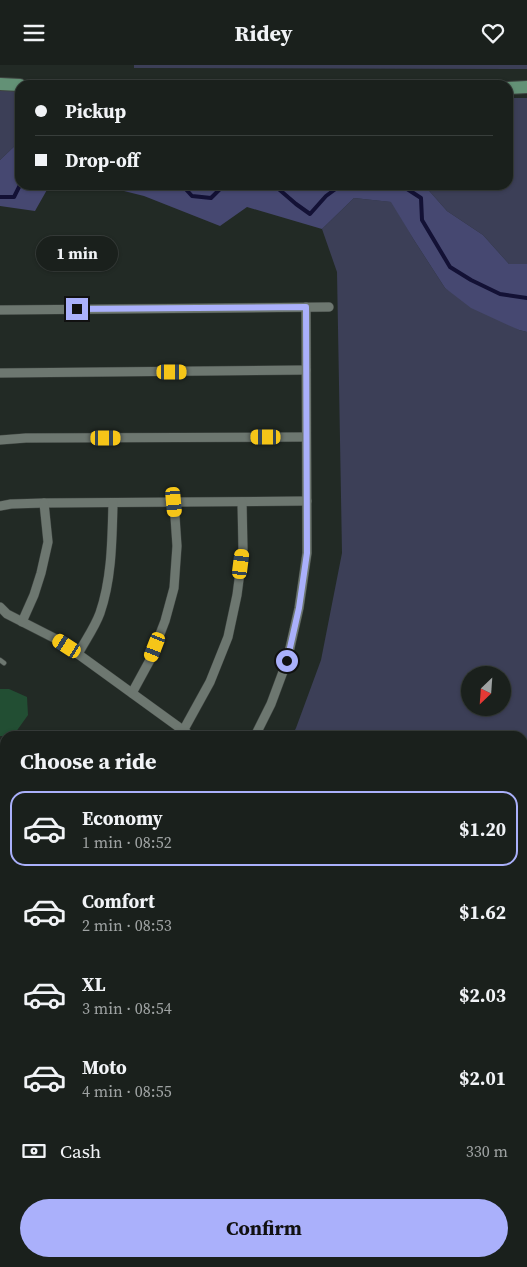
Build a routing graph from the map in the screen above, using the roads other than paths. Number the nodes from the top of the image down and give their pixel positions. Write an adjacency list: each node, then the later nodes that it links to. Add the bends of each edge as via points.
1 (0, 84): 2 (main road)
2 (15, 85)
3 (527, 87): 4 (main road)
4 (513, 88)
5 (306, 307): 6 (street); 7 (street); 8 (street)
6 (329, 307)
7 (0, 310)
8 (306, 370): 9 (street); 10 (street)
9 (0, 373)
10 (306, 437): 11 (street); 12 (street)
11 (0, 440)
12 (307, 501): 14 (street); 24 (street, via 307,553 299,608 287,661)
13 (174, 502): 14 (street); 16 (street); 21 (street, via 177,546 174,588 150,660)
14 (242, 502): 23 (street, via 243,549 228,637)
15 (44, 503): 16 (street); 17 (street); 19 (street, via 48,542 34,595)
16 (113, 503): 20 (street, via 107,583 99,614)
17 (0, 506)
18 (0, 607): 19 (street)
19 (22, 622): 20 (street)
20 (78, 654): 21 (street)
21 (132, 693): 22 (street)
22 (184, 731)
23 (188, 731)
24 (257, 731)

